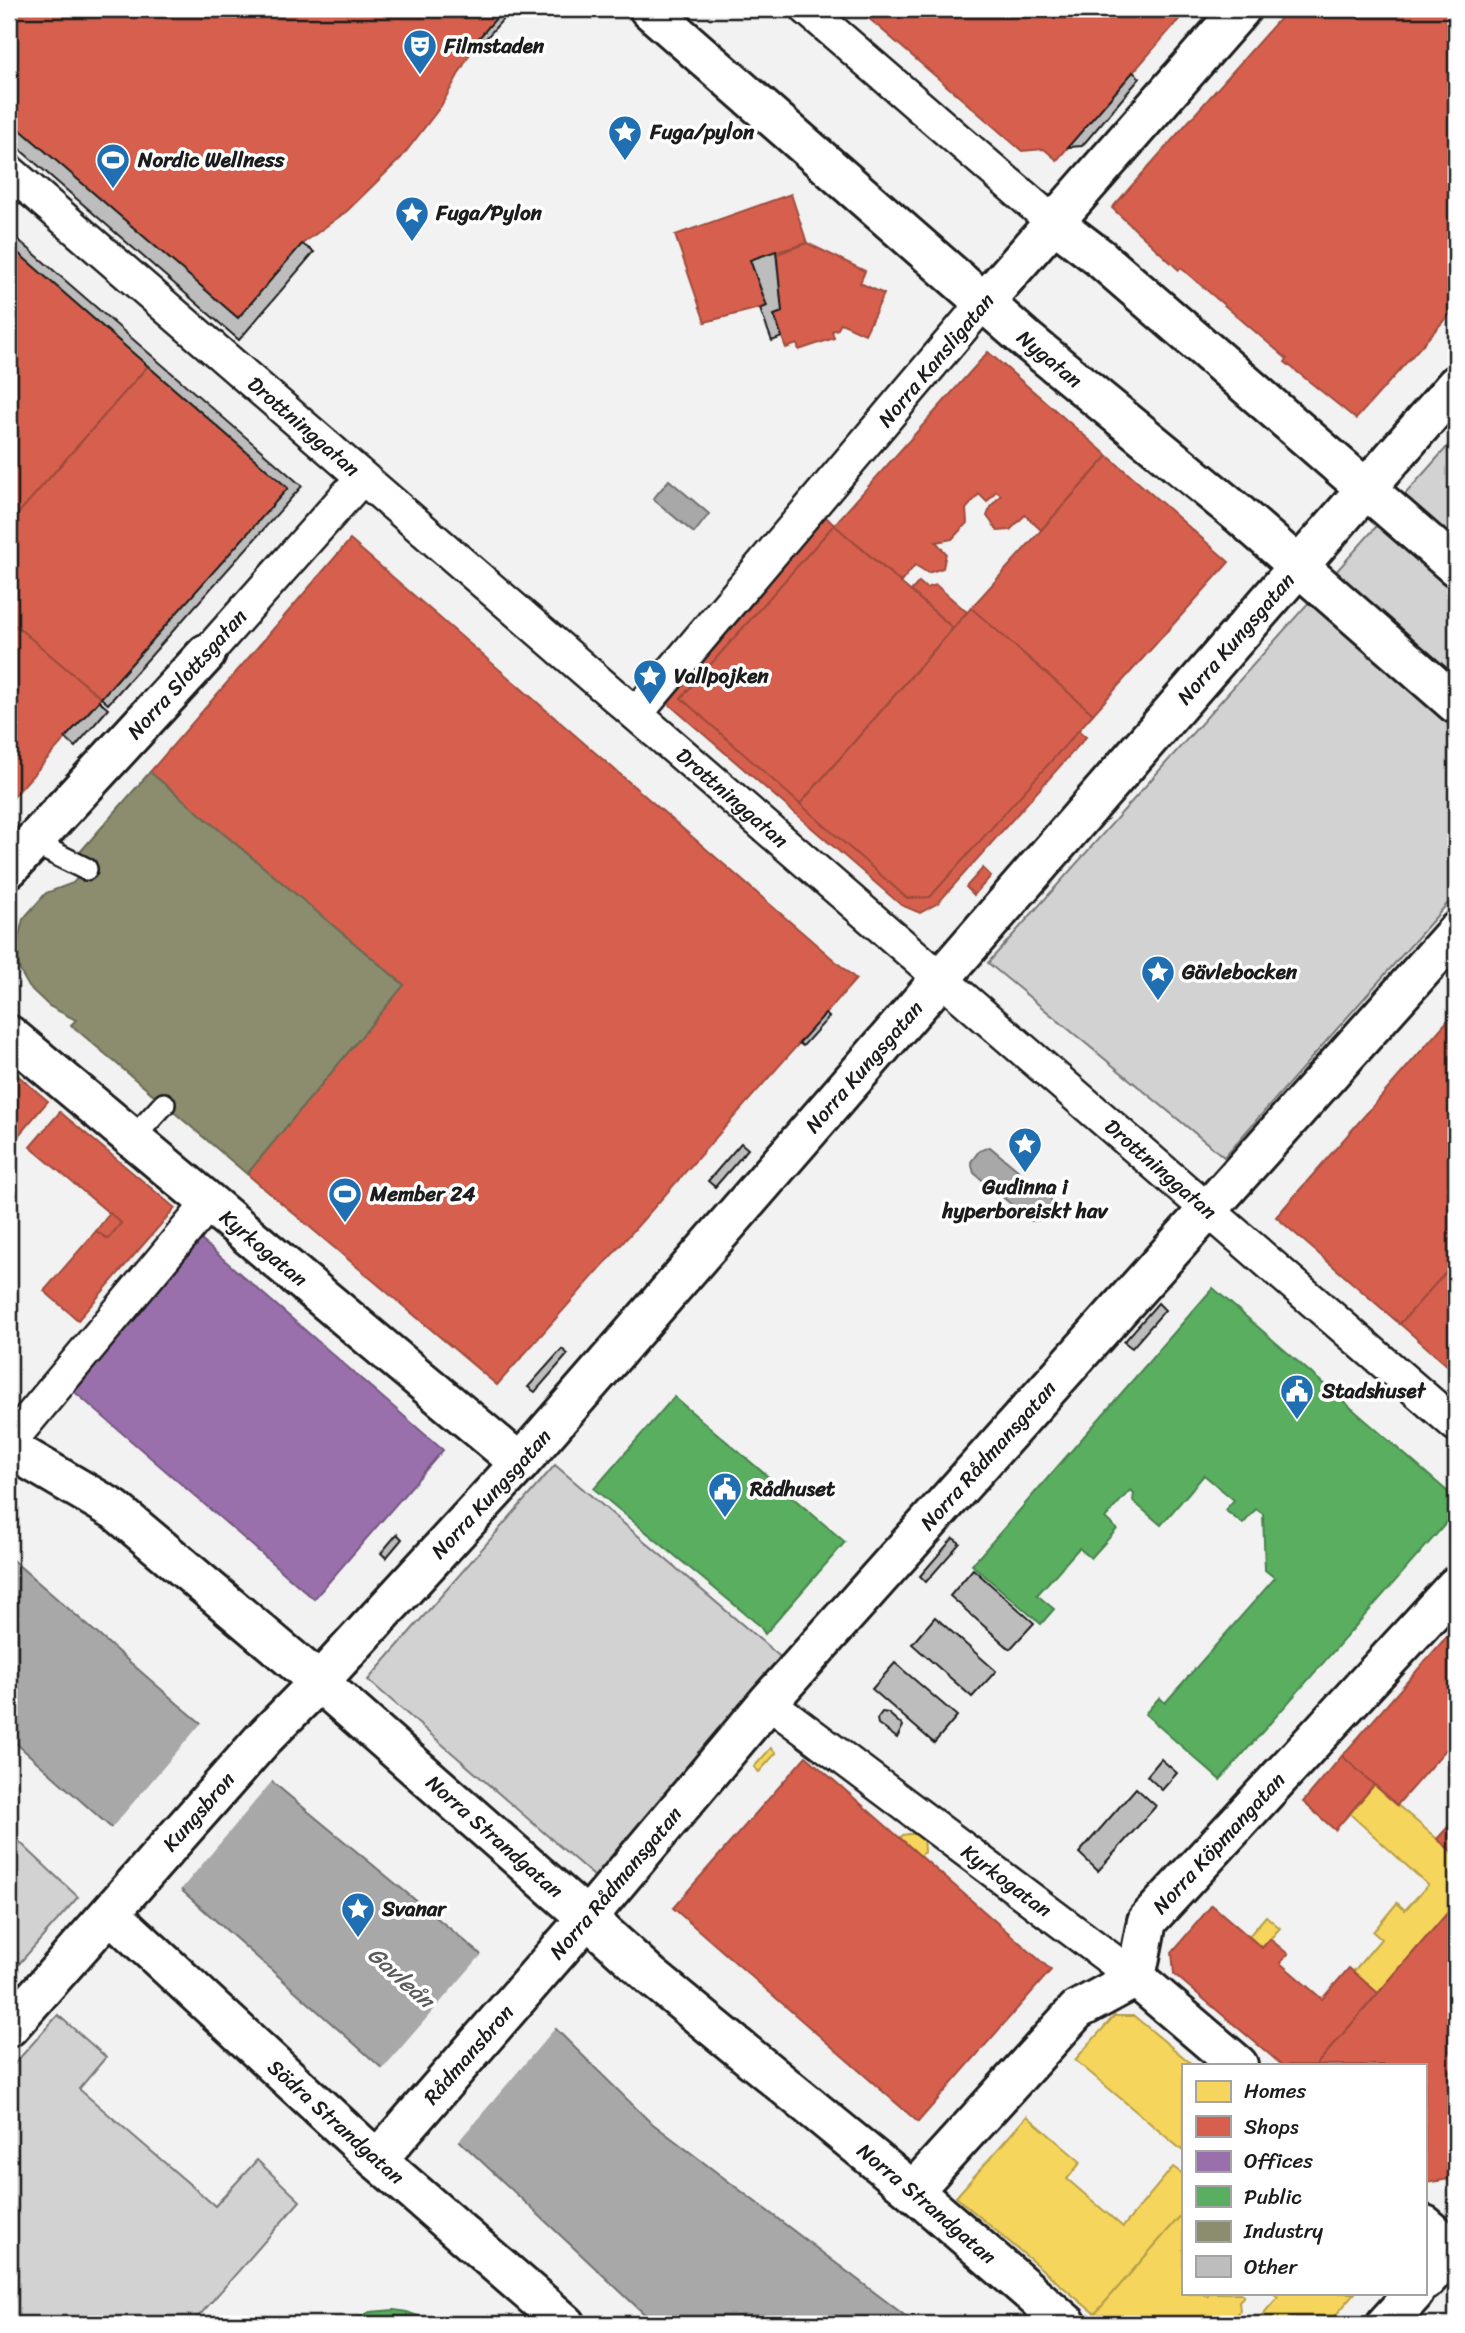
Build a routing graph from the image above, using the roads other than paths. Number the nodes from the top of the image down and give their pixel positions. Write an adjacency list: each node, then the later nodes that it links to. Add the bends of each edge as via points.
1 (649, 9): 6 (street, Nygatan)
2 (807, 9): 5 (street)
3 (1241, 9): 5 (street, Norra Kansligatan)
4 (10, 176): 8 (street, Drottninggatan)
5 (1053, 222): 6 (street, Norra Kansligatan); 9 (street)
6 (985, 301): 10 (street, Nygatan); 14 (street, Norra Kansligatan)
7 (1456, 384): 9 (street, Norra Kungsgatan)
8 (362, 478): 12 (street, Norra Slottsgatan); 14 (street, Drottninggatan)
9 (1365, 488): 10 (street, Norra Kungsgatan); 11 (street)
10 (1298, 567): 13 (street, Nygatan); 18 (street, Norra Kungsgatan)
11 (1456, 567)
12 (206, 654): 15 (street, Norra Slottsgatan)
13 (1456, 704)
14 (636, 714): 18 (street, Drottninggatan)
15 (20, 855): 16 (lane)
16 (86, 869)
17 (1456, 932): 23 (street, Norra Rådmansgatan)
18 (941, 978): 23 (street, Drottninggatan); 26 (street, Norra Kungsgatan)
19 (9, 1035): 21 (street, Kyrkogatan)
20 (164, 1104): 21 (lane)
21 (132, 1139): 22 (street, Kyrkogatan)
22 (209, 1203): 25 (street); 26 (street, Kyrkogatan)
23 (1206, 1208): 24 (street, Drottninggatan); 29 (street, Norra Rådmansgatan)
24 (1456, 1425)
25 (9, 1446): 28 (street, Norra Strandgatan, via 115,1510)
26 (520, 1462): 28 (street, Norra Kungsgatan)
27 (1456, 1586): 33 (street, Norra Köpmangatan, via 1147,1921)
28 (319, 1682): 30 (street, Norra Kungsgatan); 32 (street, Norra Strandgatan)
29 (768, 1702): 32 (street, Norra Rådmansgatan); 33 (street, Kyrkogatan)
30 (263, 1739): 31 (street, Kungsbron)
31 (123, 1900): 35 (street, Kungsbron); 37 (street, Södra Strandgatan)
32 (587, 1918): 34 (street, Norra Rådmansgatan); 38 (street, Norra Strandgatan, via 652,1978)
33 (1136, 1978): 36 (street, Kyrkogatan); 38 (street, via 1077,2010)
34 (528, 1984): 37 (street, Rådmansbron)
35 (9, 2027)
36 (1237, 2064)
37 (377, 2160): 42 (street, Södra Strandgatan)
38 (913, 2191): 43 (street, Norra Strandgatan)
39 (1447, 2243): 40 (street)
40 (1426, 2279)
41 (1413, 2294): 44 (street)
42 (566, 2324)
43 (1067, 2324)
44 (1386, 2324)

